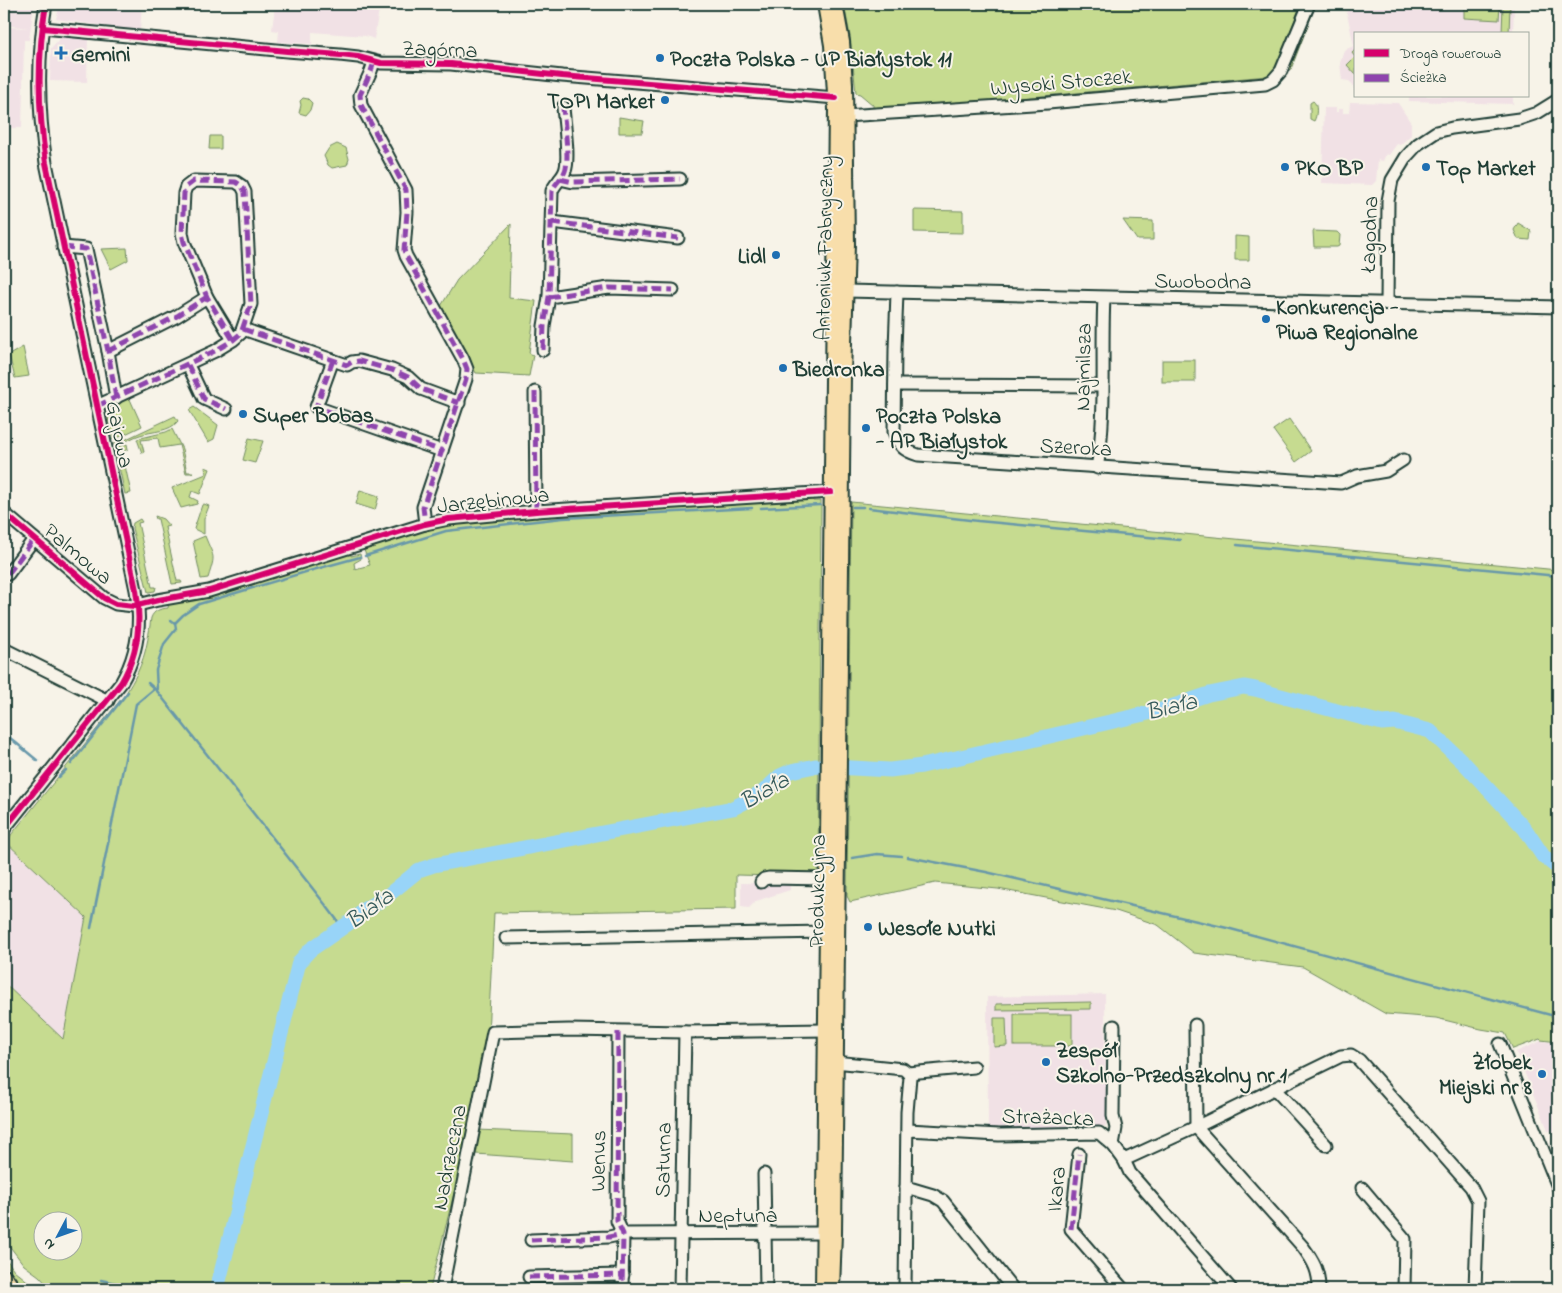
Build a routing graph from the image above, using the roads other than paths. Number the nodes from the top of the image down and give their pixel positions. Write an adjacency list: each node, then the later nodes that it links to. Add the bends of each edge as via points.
1 (46, 4): 5 (street, Gajowa)
2 (825, 4): 7 (main road, Antoniuk Fabryczny)
3 (835, 4): 10 (main road, Antoniuk Fabryczny, via 842,42)
4 (1309, 4): 10 (street, Wysoki Stoczek, via 1277,77 1269,82 1048,103)
5 (43, 28): 6 (street, Zagórna, via 340,55); 15 (street, Gajowa, via 39,76 42,139)
6 (374, 62): 7 (street, Zagórna, via 451,64); 34 (street, via 360,101 406,190 406,256 466,365 468,373)
7 (836, 98): 17 (main road, Antoniuk Fabryczny)
8 (1558, 100): 22 (street, Łagodna, via 1519,119 1436,132 1406,157 1392,180 1388,201)
9 (563, 107): 11 (street, via 566,163)
10 (845, 116): 17 (main road, Antoniuk Fabryczny)
11 (560, 179): 12 (street, via 573,182); 13 (street, via 552,191)
12 (680, 179)
13 (552, 222): 14 (street); 20 (street)
14 (678, 238)
15 (63, 247): 27 (street, via 86,248); 35 (street, Gajowa)
16 (673, 290): 20 (street, via 609,288)
17 (840, 292): 18 (street, Swobodna); 40 (main road, Antoniuk Fabryczny, via 844,324)
18 (897, 292): 21 (street, Swobodna); 30 (street, Szeroka)
19 (208, 297): 24 (street, via 183,238 184,193 194,181 236,182 246,192 251,304); 25 (street); 27 (street)
20 (550, 298): 26 (street)
21 (1104, 298): 22 (street, Swobodna); 31 (street, Najmilsza)
22 (1387, 304): 23 (street, Swobodna)
23 (1558, 308)
24 (243, 329): 25 (street); 28 (street)
25 (233, 340): 29 (street)
26 (542, 350)
27 (108, 351): 33 (street)
28 (333, 360): 34 (street, via 347,365 367,362 392,370 408,377 421,389); 37 (street, via 316,407)
29 (188, 365): 33 (street); 36 (street, via 204,399)
30 (895, 385): 31 (street); 39 (street, Szeroka, via 894,432 905,450 918,455)
31 (1102, 386): 39 (street, Najmilsza)
32 (535, 392): 41 (street)
33 (116, 398): 35 (street)
34 (459, 403): 37 (street)
35 (97, 406): 46 (street, Gajowa)
36 (226, 409)
37 (442, 451): 43 (street, via 423,507)
38 (1403, 460): 39 (street, Szeroka, via 1386,471 1356,476 1341,483)
39 (1097, 468)
40 (836, 493): 41 (street, Jarzębinowa); 49 (main road, Produkcyjna)
41 (536, 511): 43 (street, Jarzębinowa)
42 (4, 513): 44 (street, Palmowa)
43 (426, 524): 46 (street, Jarzębinowa, via 219,589)
44 (34, 539): 45 (street); 46 (street, Palmowa, via 108,600 124,606)
45 (8, 574)
46 (139, 604): 48 (street, Gajowa, via 134,658)
47 (4, 649): 48 (street)
48 (108, 701): 50 (street, Gajowa)
49 (833, 777): 51 (main road, Produkcyjna); 61 (main road, Produkcyjna)
50 (4, 829)
51 (828, 879): 52 (street, via 769,878); 53 (main road, Produkcyjna)
52 (761, 882)
53 (826, 932): 54 (street, Produkcyjna); 57 (main road, Produkcyjna)
54 (506, 938)
55 (1195, 1024): 65 (street)
56 (1114, 1026): 67 (street, via 1113,1116 1116,1128)
57 (826, 1030): 59 (street); 75 (main road, Produkcyjna)
58 (618, 1032): 59 (street); 76 (street, Wenus, via 617,1221); 82 (street, Nadrzeczna, via 493,1032)
59 (685, 1032): 77 (street, Saturna)
60 (1500, 1044): 74 (street)
61 (835, 1062): 63 (street, via 903,1069); 75 (main road, Produkcyjna)
62 (974, 1067): 63 (street)
63 (908, 1073): 66 (street)
64 (1274, 1088): 65 (street); 68 (street); 94 (street, via 1341,1056 1351,1055 1360,1060 1471,1187 1478,1201)
65 (1196, 1127): 70 (street); 92 (street, via 1306,1252 1319,1277)
66 (908, 1130): 67 (street, Strażacka, via 999,1135 1099,1133); 72 (street)
67 (1113, 1145): 70 (street, Strażacka)
68 (1326, 1145)
69 (1078, 1154): 90 (street, Ikara, via 1071,1229)
70 (1124, 1160): 91 (street, Strażacka, via 1130,1173)
71 (764, 1174): 78 (street)
72 (906, 1187): 88 (street); 89 (street, via 943,1201)
73 (1362, 1188): 93 (street, via 1405,1238)
74 (1558, 1188)
75 (829, 1233): 78 (street, Neptuna); 86 (main road, Produkcyjna); 87 (main road, Produkcyjna)
76 (623, 1234): 77 (street, Neptuna); 79 (street, Neptuna); 80 (street, Wenus)
77 (681, 1234): 78 (street, Neptuna); 84 (street, Saturna)
78 (766, 1235): 85 (street)
79 (531, 1240)
80 (622, 1275): 81 (street); 83 (street, Wenus)
81 (529, 1277)
82 (442, 1289)
83 (622, 1289)
84 (680, 1289)
85 (766, 1289)
86 (823, 1289)
87 (832, 1289)
88 (905, 1289)
89 (1013, 1289)
90 (1123, 1289)
91 (1231, 1289)
92 (1319, 1289)
93 (1404, 1289)
94 (1475, 1289)

